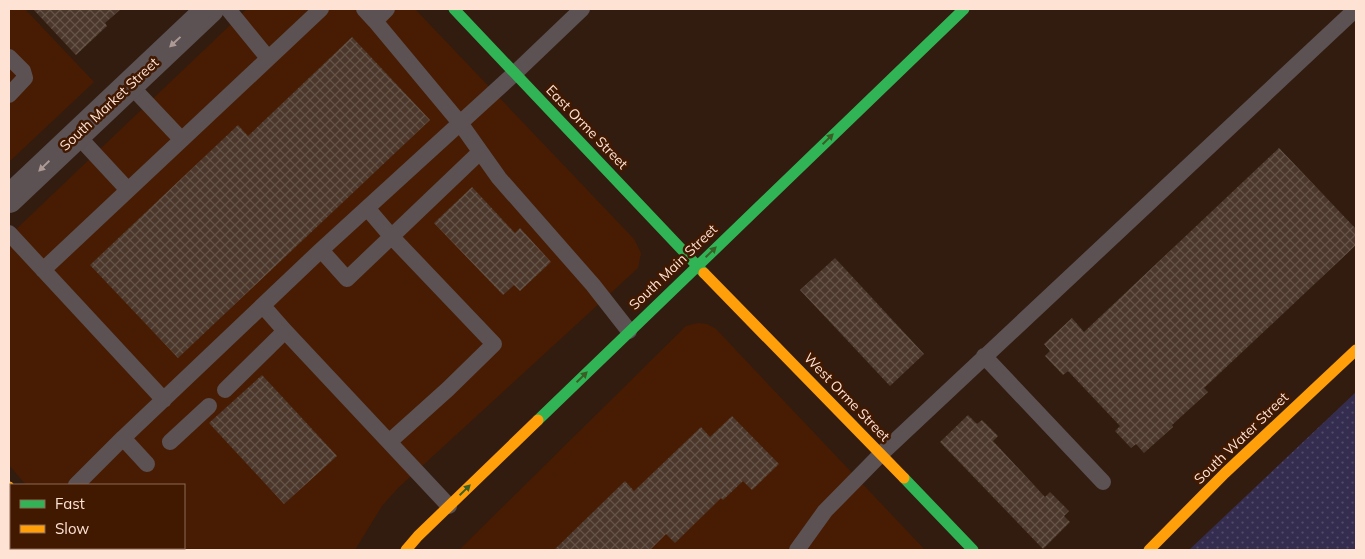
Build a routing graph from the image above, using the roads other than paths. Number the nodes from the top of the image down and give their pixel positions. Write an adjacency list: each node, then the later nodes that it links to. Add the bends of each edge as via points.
1 (210, 9): 13 (street, South Market Street, one-way to 13)
2 (228, 9): 11 (lane)
3 (320, 9): 11 (lane)
4 (387, 9): 9 (lane)
5 (454, 9): 12 (street, East Orme Street)
6 (582, 9): 12 (lane)
7 (964, 9): 25 (street, South Main Street, one-way to 7)
8 (1356, 9): 31 (lane)
9 (369, 15): 15 (lane)
10 (9, 56): 14 (lane, via 25,78)
11 (268, 58): 17 (lane)
12 (515, 73): 15 (lane); 25 (street, East Orme Street)
13 (130, 85): 16 (street, South Market Street); 17 (lane)
14 (9, 95)
15 (460, 123): 18 (lane); 21 (lane)
16 (77, 135): 19 (lane); 20 (street, South Market Street, one-way to 20)
17 (182, 139): 19 (lane)
18 (480, 152): 23 (lane); 29 (lane)
19 (128, 190): 26 (lane)
20 (10, 196)
21 (367, 208): 23 (lane); 24 (lane)
22 (9, 233): 26 (lane)
23 (391, 236): 24 (lane, via 347,279); 37 (lane, via 494,344)
24 (321, 250): 27 (lane)
25 (697, 266): 29 (street, South Main Street); 38 (street, West Orme Street)
26 (43, 270): 33 (lane)
27 (263, 306): 28 (lane); 33 (lane)
28 (285, 331): 32 (lane, via 247,369); 37 (lane)
29 (629, 331): 42 (street, South Main Street, one-way to 29)
30 (1356, 350): 46 (street, South Water Street)
31 (984, 356): 38 (lane); 40 (lane)
32 (222, 387)
33 (164, 400): 36 (lane)
34 (206, 402): 35 (lane)
35 (176, 437)
36 (123, 438): 39 (lane); 41 (lane)
37 (389, 442): 42 (lane)
38 (881, 454): 44 (lane, via 825,511); 45 (street, West Orme Street)
39 (147, 464)
40 (1103, 482)
41 (77, 484)
42 (449, 506): 43 (street, South Main Street)
43 (408, 549)
44 (797, 550)
45 (974, 550)
46 (1148, 550)

